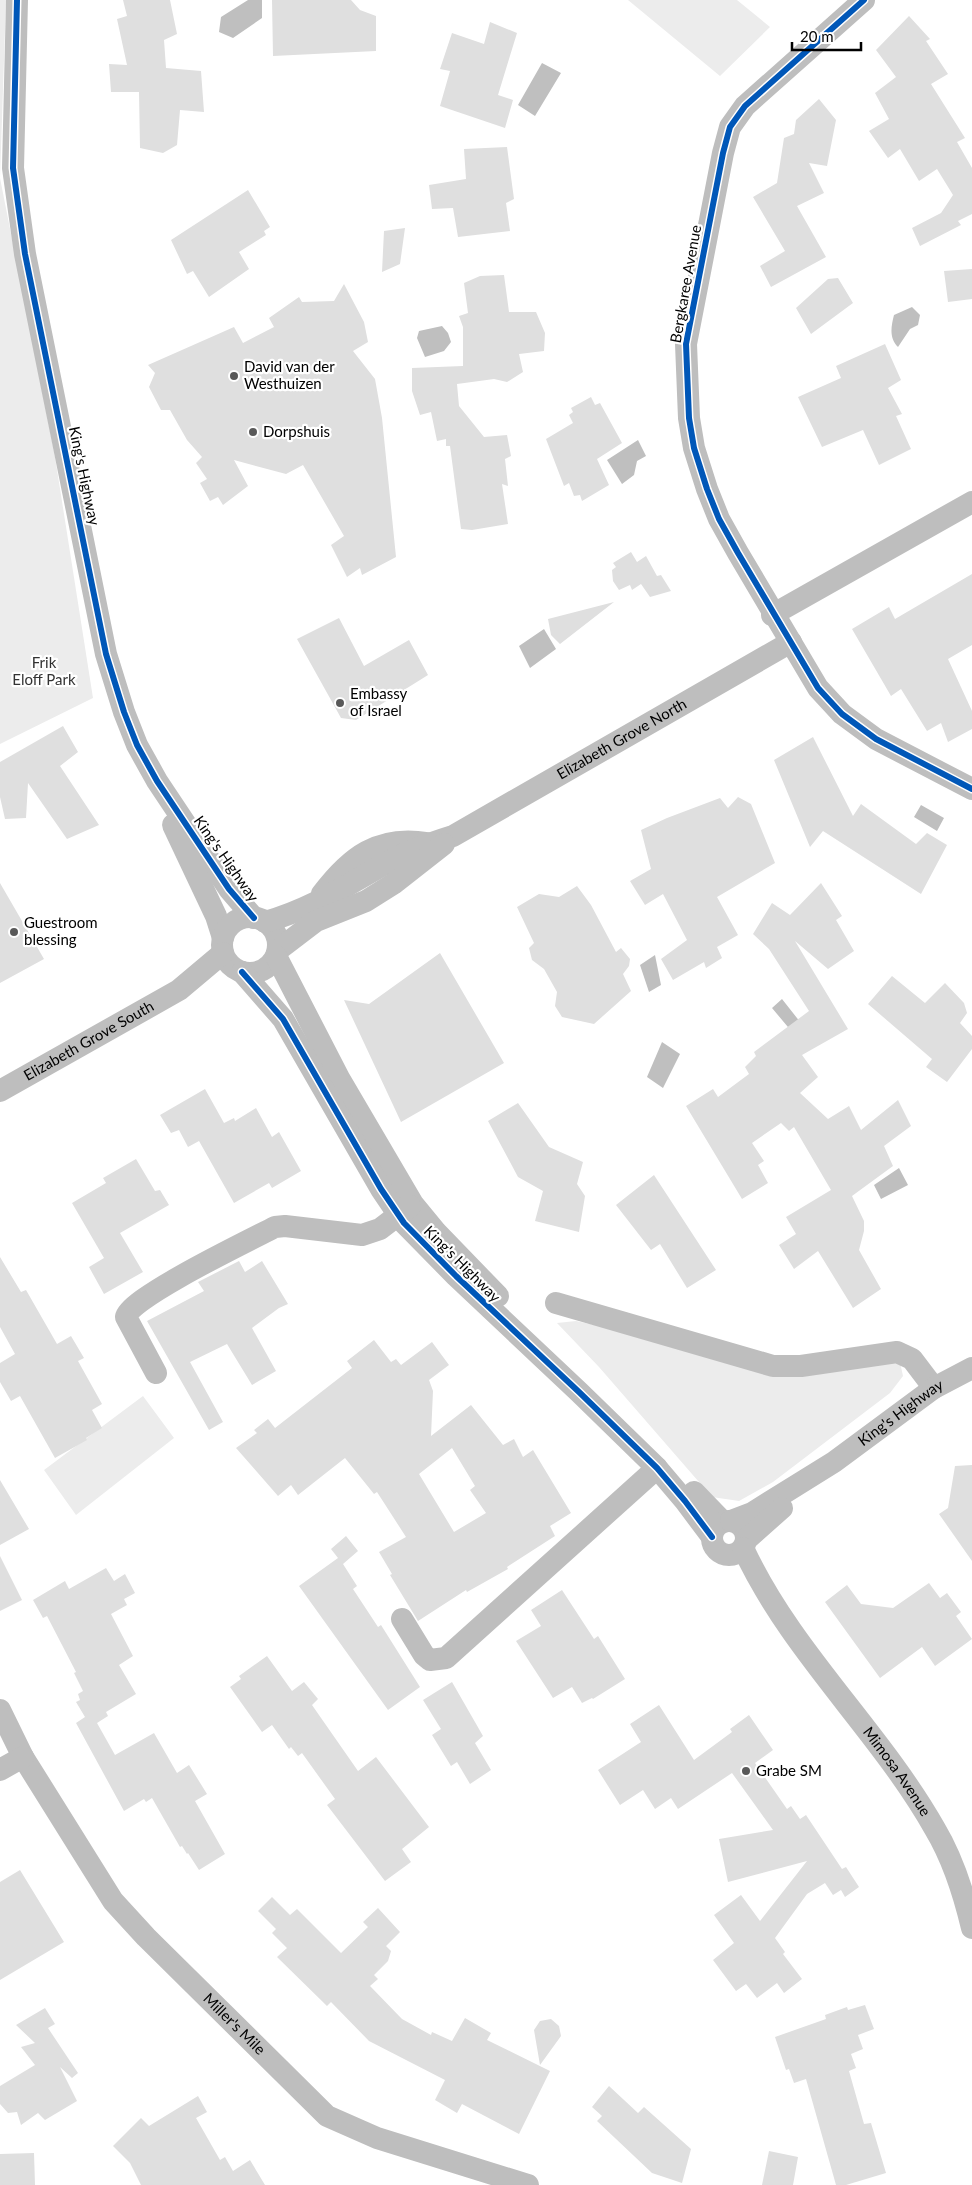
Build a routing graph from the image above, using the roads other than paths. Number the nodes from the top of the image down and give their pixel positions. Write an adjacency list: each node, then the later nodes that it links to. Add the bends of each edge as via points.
1 (17, 0): 6 (street, King's Highway, via 13,168 25,254 106,654 134,737)
2 (864, 0): 4 (street, Bergkaree Avenue, via 745,106 730,127 686,344 689,418 694,448 719,518)
3 (972, 502): 4 (street)
4 (772, 615): 5 (street, Bergkaree Avenue)
5 (791, 642): 7 (street, Bergkaree Avenue, via 818,688 842,714 876,739); 8 (street, Elizabeth Grove North)
6 (157, 781): 9 (street, King's Highway, via 229,889); 11 (street, King's Highway)
7 (972, 789)
8 (453, 836): 9 (street, Elizabeth Grove North, via 398,857 294,914); 10 (street, Elizabeth Grove North, via 402,879 366,901 316,921)
9 (259, 920): 10 (street, via 275,933); 11 (street, via 237,920 226,930)
10 (277, 953): 11 (street, via 270,966 258,972); 13 (street, King's Highway)
11 (231, 958): 12 (street, Elizabeth Grove South); 13 (street, King's Highway, via 283,1019 380,1189)
12 (0, 1091)
13 (405, 1209): 16 (street, via 380,1229 362,1235 275,1227 178,1278 130,1308 126,1317); 18 (street, King's Highway, via 456,1276); 19 (street, King's Highway, via 436,1232 660,1454)
14 (556, 1303): 17 (street, via 773,1366 801,1366 902,1353 917,1364)
15 (972, 1368): 17 (street, King's Highway)
16 (156, 1373)
17 (934, 1388): 19 (street, King's Highway)
18 (657, 1468): 19 (street, King's Highway, via 685,1501); 20 (street, via 446,1658 430,1660 424,1656)
19 (729, 1537): 24 (street, Mimosa Avenue, via 754,1594 792,1632 927,1816 956,1875)
20 (402, 1619)
21 (0, 1710): 22 (street, Miller's Mile)
22 (23, 1757): 23 (street); 25 (street, Miller's Mile, via 118,1908 327,2116 377,2138)
23 (0, 1770)
24 (972, 1928)
25 (528, 2185)

